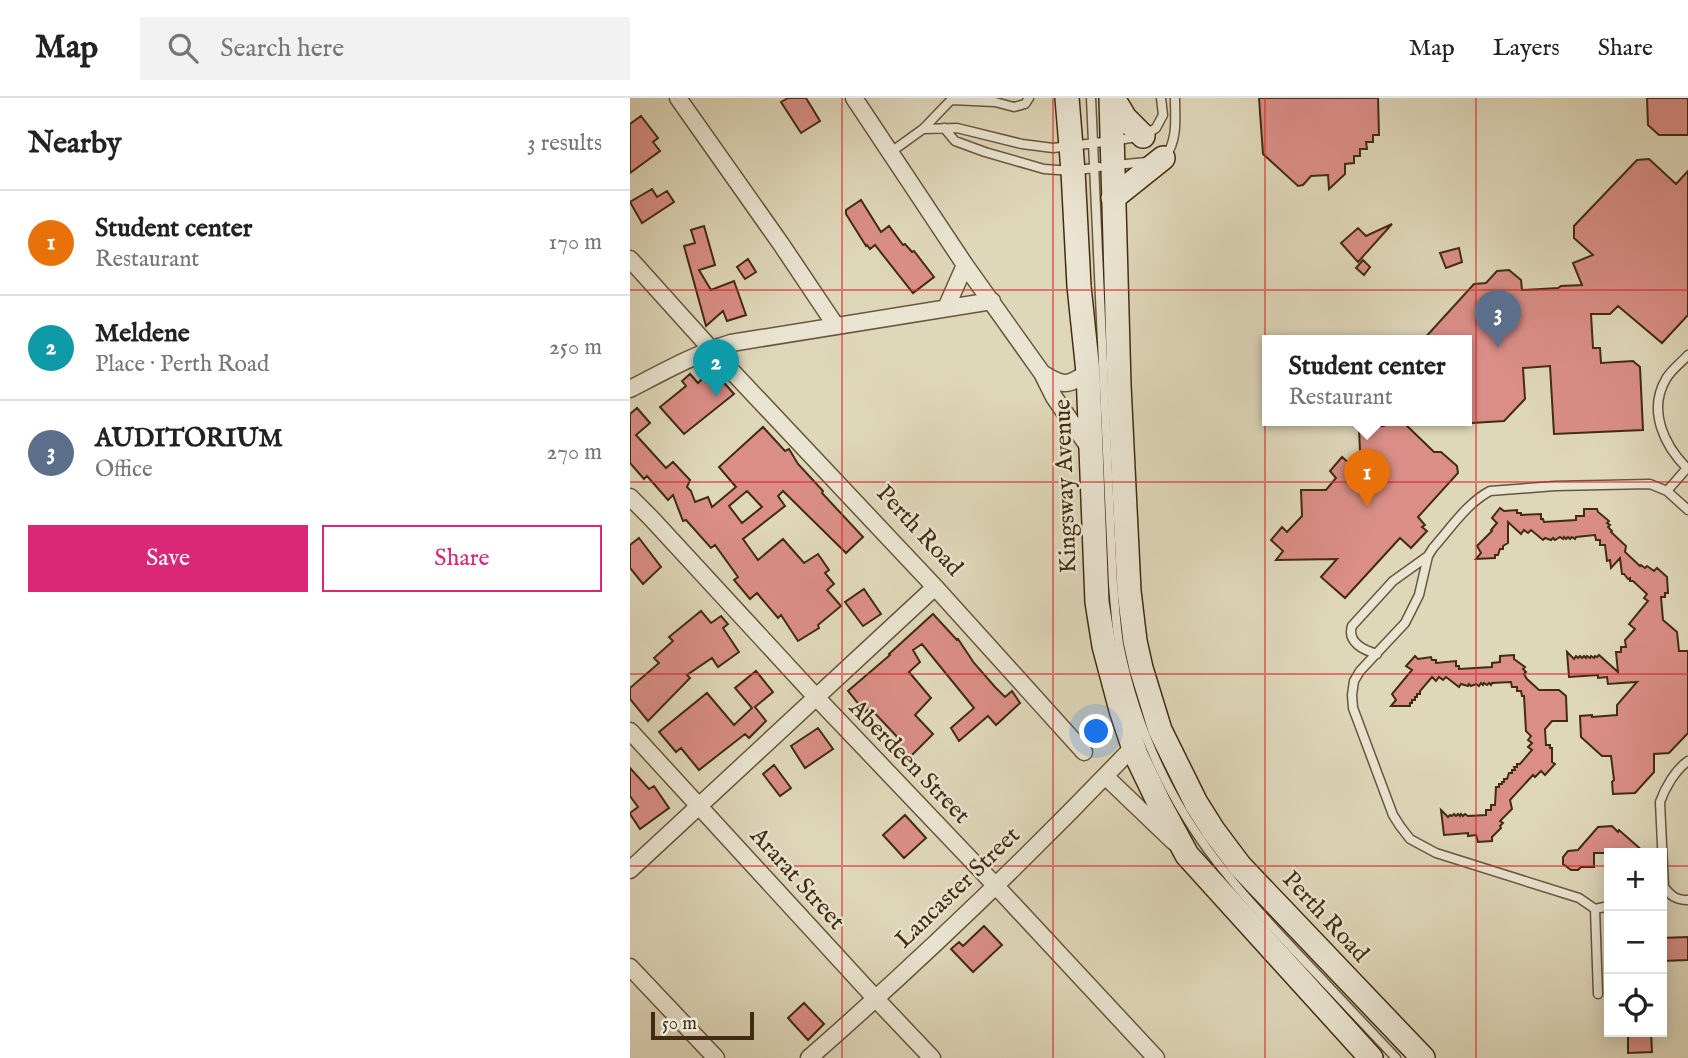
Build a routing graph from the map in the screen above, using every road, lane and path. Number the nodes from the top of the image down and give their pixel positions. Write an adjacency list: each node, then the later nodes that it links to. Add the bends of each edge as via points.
1 (678, 98): 21 (street)
2 (854, 98): 13 (street)
3 (1029, 98): 10 (lane, via 1014,107 951,100)
4 (1067, 98): 12 (main road, Kingsway Avenue)
5 (1091, 98): 12 (lane)
6 (1112, 98): 11 (main road); 12 (main road, Kingsway Avenue)
7 (1161, 98): 11 (lane, via 1160,122)
8 (1175, 98): 14 (lane, via 1175,135)
9 (944, 128): 10 (lane); 12 (lane, via 1040,147); 15 (lane, via 955,141 1044,169)
10 (923, 129): 13 (lane)
11 (1143, 136): 12 (lane)
12 (1092, 143): 15 (main road, Kingsway Avenue); 15 (main road, Kingsway Avenue)
13 (891, 152): 18 (street)
14 (1163, 158): 15 (lane); 16 (main road)
15 (1093, 168): 16 (main road, Kingsway Avenue); 24 (main road, Kingsway Avenue, via 1079,286); 59 (lane, via 1113,585 1130,689 1174,795 1216,863)
16 (1113, 198): 36 (main road, Kingsway Avenue, via 1129,592 1141,668)
17 (630, 259): 22 (street, Perth Road)
18 (965, 265): 19 (street); 20 (street)
19 (992, 301): 20 (street); 25 (street)
20 (946, 308): 21 (street)
21 (836, 326): 22 (street)
22 (711, 349): 26 (street); 33 (street, Perth Road)
23 (1688, 355): 28 (lane, via 1667,378 1658,401 1666,440)
24 (1088, 372): 25 (street, via 1063,384); 27 (main road, Kingsway Avenue)
25 (1042, 373): 27 (street)
26 (630, 389)
27 (1090, 449): 38 (main road, Kingsway Avenue, via 1097,603 1115,692)
28 (1687, 469): 29 (lane)
29 (1667, 491): 31 (lane); 32 (lane, via 1650,484 1490,491 1472,503)
30 (630, 497): 35 (street, Aberdeen Street)
31 (1688, 510)
32 (1428, 556): 34 (lane, via 1413,608); 34 (lane, via 1393,581 1352,626 1358,646)
33 (935, 587): 35 (street); 39 (street, Perth Road)
34 (1377, 654): 50 (lane, via 1354,681 1353,708 1393,815 1410,839 1436,853 1579,898)
35 (816, 697): 42 (street); 46 (street, Aberdeen Street)
36 (1160, 730): 60 (main road, Perth Road, via 1196,803 1233,856)
37 (630, 731): 42 (street, Ararat Street)
38 (1134, 746): 41 (street, Lancaster Street); 44 (main road, Kingsway Avenue)
39 (1084, 751)
40 (1688, 761): 43 (lane, via 1662,795)
41 (1105, 776): 44 (street); 46 (street, Lancaster Street)
42 (700, 806): 45 (street); 53 (street, Ararat Street)
43 (1662, 848)
44 (1187, 855): 58 (main road)
45 (630, 870)
46 (995, 885): 53 (street, Lancaster Street); 57 (street, Aberdeen Street)
47 (1667, 892): 48 (lane, via 1678,900)
48 (1688, 900)
49 (1604, 907): 50 (lane)
50 (1595, 909): 52 (lane)
51 (630, 967): 54 (street)
52 (1598, 994)
53 (876, 999): 55 (street, Lancaster Street); 56 (street, Ararat Street)
54 (716, 1058)
55 (809, 1058)
56 (932, 1058)
57 (1156, 1058)
58 (1371, 1058)
59 (1396, 1058)
60 (1423, 1058)

